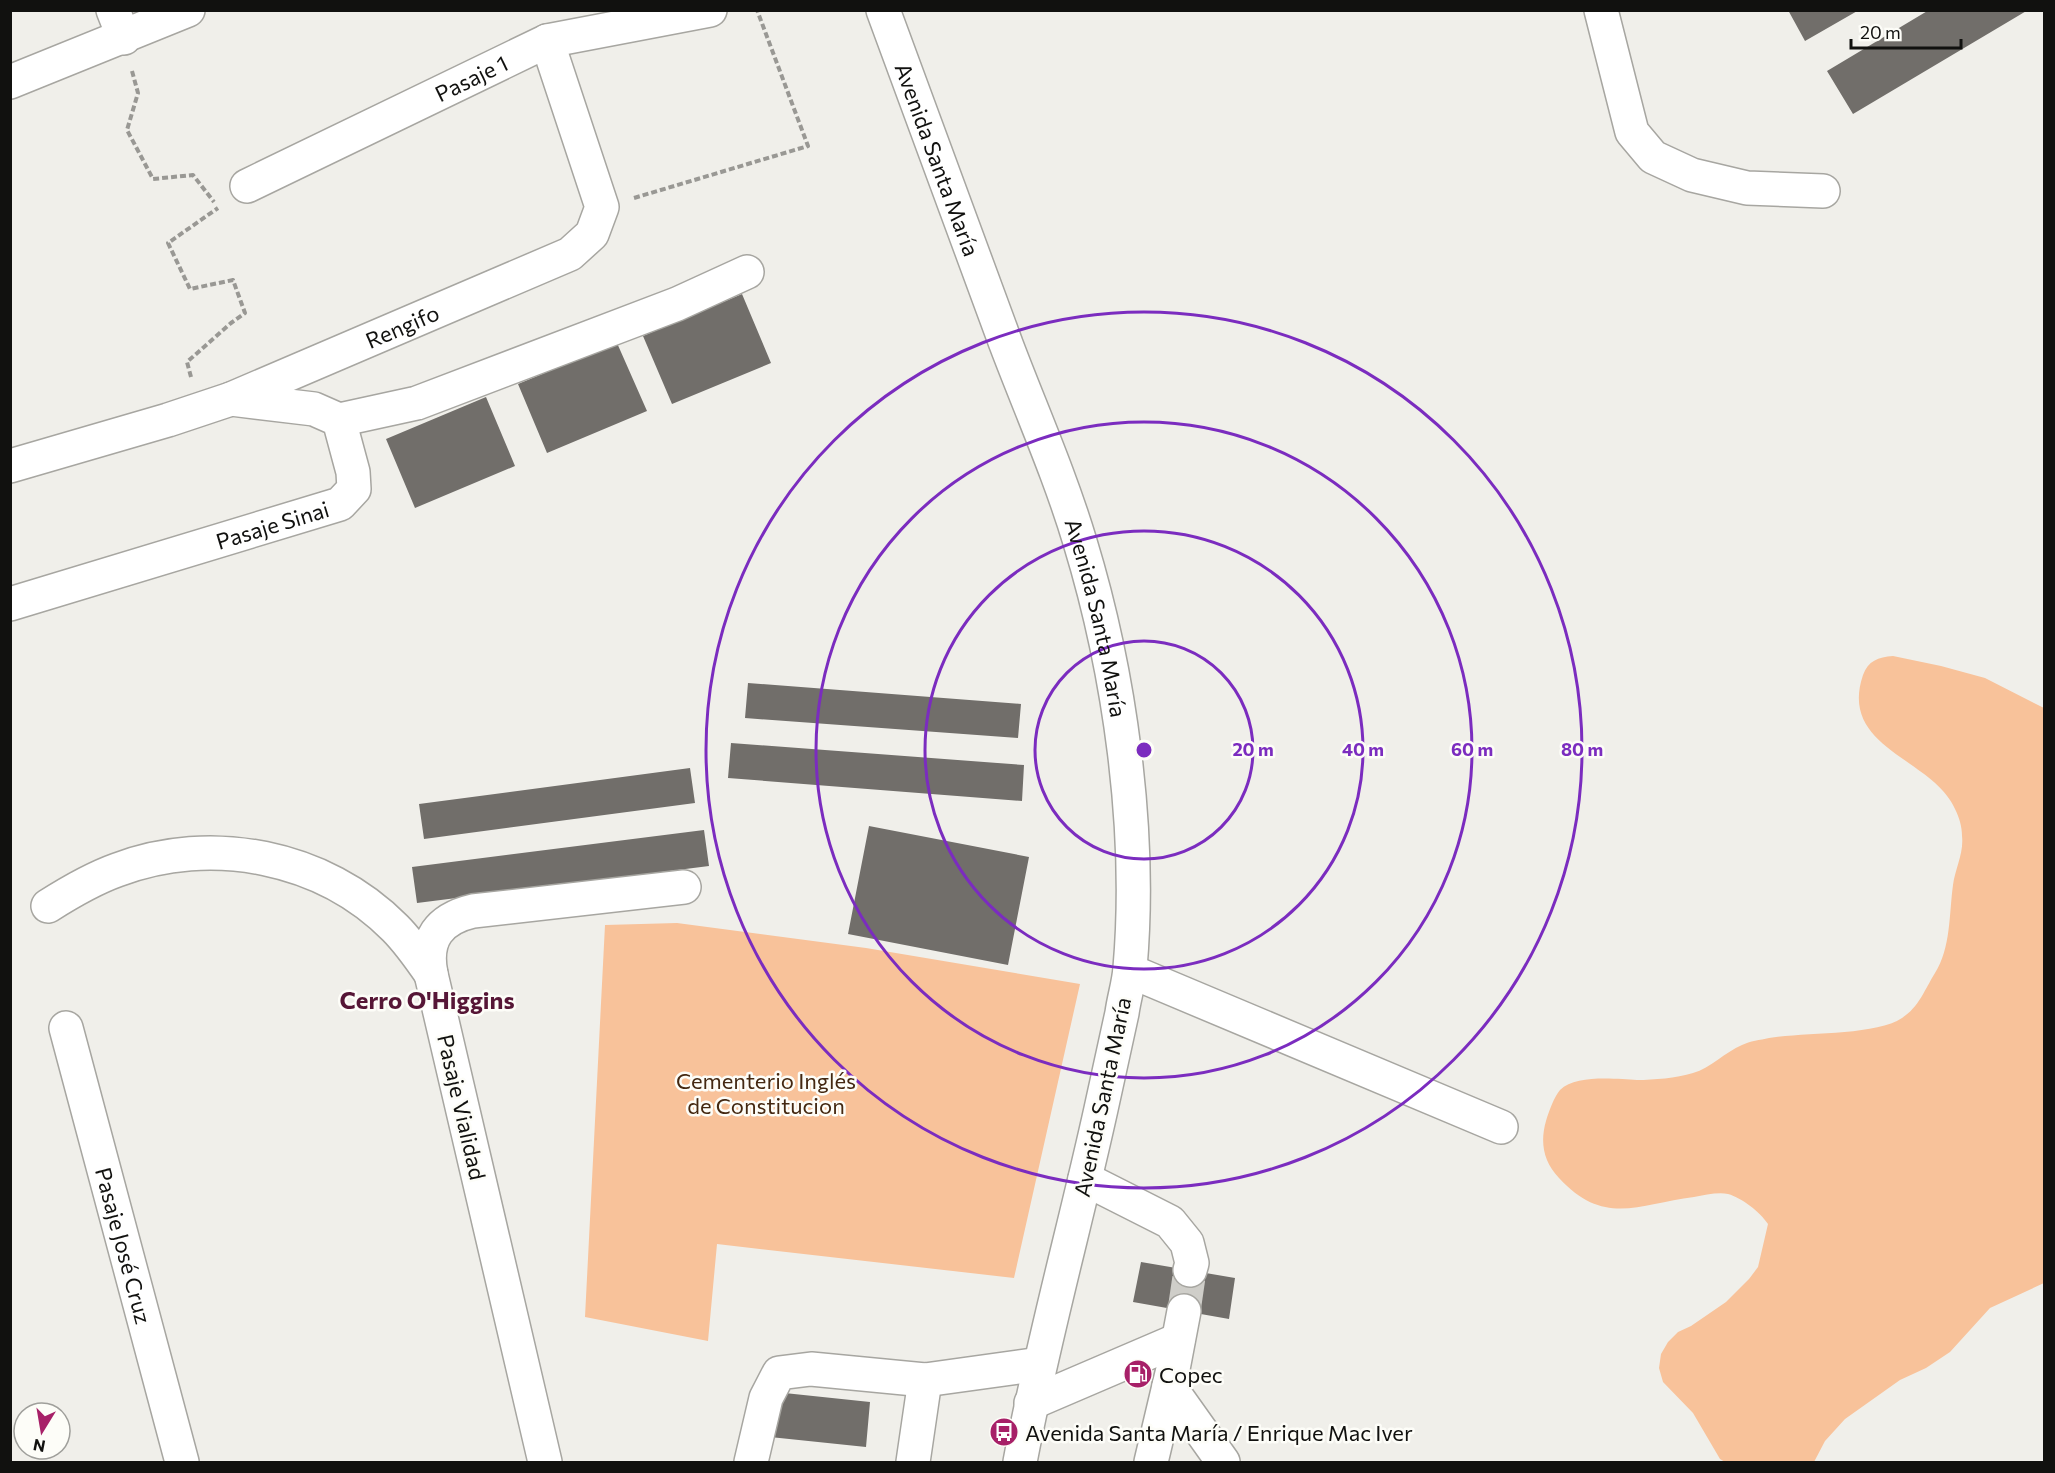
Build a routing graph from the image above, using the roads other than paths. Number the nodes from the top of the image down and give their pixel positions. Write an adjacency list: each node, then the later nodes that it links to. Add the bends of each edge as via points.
1 (188, 10): 5 (street)
2 (710, 10): 6 (street, Pasaje 1)
3 (883, 10): 17 (street, Avenida Santa María, via 1058,474 1100,614 1126,767 1131,829)
4 (1601, 10): 9 (street, via 1632,132 1653,157 1692,175 1747,188)
5 (118, 24): 7 (street)
6 (547, 41): 8 (street, Pasaje 1); 11 (street, Rengifo, via 602,207 592,234 570,254)
7 (10, 82)
8 (247, 186)
9 (1823, 191)
10 (747, 272): 12 (street, via 677,304 417,403)
11 (231, 399): 12 (street, via 314,409); 13 (street, Rengifo)
12 (339, 420): 14 (street, Pasaje Sinai, via 354,489 340,504)
13 (10, 466)
14 (10, 604)
15 (684, 887): 18 (street, Pasaje Vialidad, via 458,915 444,923 434,936)
16 (48, 906): 18 (street, via 91,881 150,860 217,853 252,855 319,874 350,891 396,928)
17 (1130, 971): 20 (street); 21 (street, Avenida Santa María)
18 (431, 974): 28 (street, Pasaje Vialidad)
19 (66, 1028): 27 (street, Pasaje José Cruz)
20 (1501, 1127)
21 (1085, 1179): 22 (street, via 1170,1222 1187,1243); 23 (street, Avenida Santa María)
22 (1190, 1270)
23 (1040, 1364): 24 (street); 26 (street, Avenida Santa María)
24 (925, 1380): 29 (street, via 811,1369 778,1373 766,1398); 30 (street)
25 (1169, 1386): 26 (street, via 1181,1325); 32 (street); 33 (street)
26 (1031, 1403): 31 (street, Avenida Santa María)
27 (182, 1462)
28 (545, 1462)
29 (751, 1462)
30 (912, 1462)
31 (1020, 1462)
32 (1151, 1462)
33 (1223, 1462)

